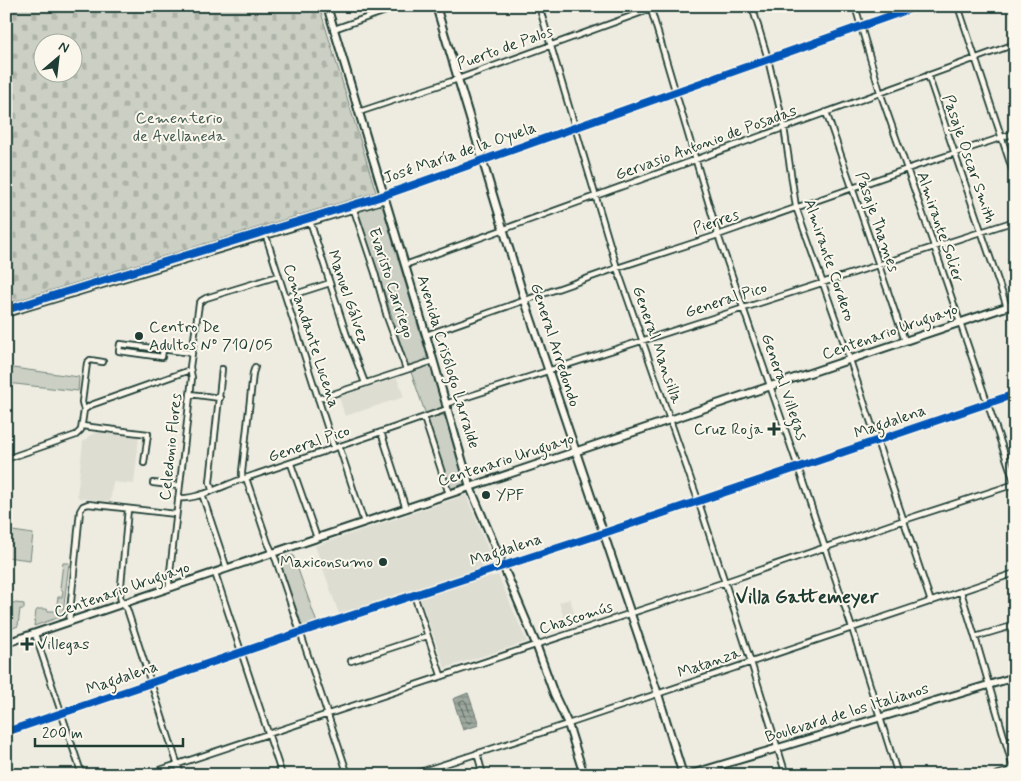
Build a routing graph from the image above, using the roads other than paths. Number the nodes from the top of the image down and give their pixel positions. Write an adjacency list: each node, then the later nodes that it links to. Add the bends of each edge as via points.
1 (327, 6): 12 (street, Avenida Crisólogo Larralde)
2 (400, 6): 12 (street)
3 (436, 6): 18 (street, General Arredondo)
4 (540, 6): 13 (street, General Mansilla)
5 (660, 6): 10 (street, Puerto de Palos)
6 (752, 6): 16 (street, Almirante Cordero)
7 (855, 6): 11 (street, Almirante Solier)
8 (918, 6): 11 (street, José María de la Oyuela)
9 (958, 6): 15 (street)
10 (650, 8): 13 (street, Puerto de Palos); 19 (street, General Villegas)
11 (861, 26): 16 (street, José María de la Oyuela); 20 (street, Almirante Solier)
12 (334, 29): 21 (street, Avenida Crisólogo Larralde)
13 (551, 44): 18 (street, Puerto de Palos); 23 (street, General Mansilla)
14 (1015, 44): 15 (street, Gervasio Antonio de Posadas)
15 (975, 58): 17 (street, Gervasio Antonio de Posadas); 26 (street)
16 (768, 59): 19 (street, José María de la Oyuela); 24 (street, Almirante Cordero)
17 (928, 76): 20 (street, Gervasio Antonio de Posadas); 27 (street, Pasaje Oscar Smith)
18 (458, 79): 21 (street, Puerto de Palos); 28 (street, General Arredondo)
19 (675, 91): 23 (street, José María de la Oyuela); 29 (street, General Villegas)
20 (880, 92): 22 (street, Gervasio Antonio de Posadas); 30 (street, Almirante Solier)
21 (359, 112): 34 (street, Avenida Crisólogo Larralde)
22 (826, 112): 24 (street, Gervasio Antonio de Posadas); 32 (street, Pasaje Thames)
23 (576, 127): 28 (street, José María de la Oyuela); 33 (street, General Mansilla)
24 (784, 127): 29 (street, Gervasio Antonio de Posadas); 36 (street, Almirante Cordero)
25 (1015, 133): 26 (street, Pierres)
26 (1001, 138): 27 (street, Pierres); 31 (street)
27 (954, 154): 30 (street, Pierres); 40 (street, Pasaje Oscar Smith)
28 (483, 160): 34 (street, José María de la Oyuela); 39 (street, General Arredondo)
29 (695, 160): 33 (street, Gervasio Antonio de Posadas); 42 (street, General Villegas)
30 (907, 169): 32 (street, Pierres); 43 (street, Almirante Solier)
31 (1015, 178)
32 (852, 187): 36 (street, Pierres); 44 (street, Pasaje Thames)
33 (596, 196): 39 (street, Gervasio Antonio de Posadas); 46 (street, General Mansilla)
34 (384, 198): 35 (street, José María de la Oyuela); 45 (street, Avenida Crisólogo Larralde)
35 (353, 207): 37 (street, José María de la Oyuela); 69 (street, Evaristo Carriego)
36 (796, 207): 42 (street, Pierres); 49 (street, Almirante Cordero)
37 (310, 220): 41 (street, José María de la Oyuela); 48 (street, Manuel Gálvez)
38 (1015, 221): 40 (street, General Pico)
39 (503, 230): 45 (street, Gervasio Antonio de Posadas); 51 (street, General Arredondo)
40 (981, 232): 43 (street, General Pico); 53 (street, Pasaje Oscar Smith)
41 (265, 234): 47 (street, Comandante Lucena); 55 (street, José María de la Oyuela); 56 (street, José María de la Oyuela)
42 (718, 235): 46 (street, Pierres); 54 (street, General Villegas)
43 (934, 246): 44 (street, General Pico); 57 (street, Almirante Solier)
44 (878, 264): 49 (street, General Pico); 60 (street, Pasaje Thames)
45 (405, 265): 58 (street, Avenida Crisólogo Larralde)
46 (617, 268): 51 (street, Pierres); 59 (street, General Mansilla)
47 (278, 276): 50 (street, Comandante Lucena); 62 (street, Celedonio Flores, via 201,301)
48 (330, 283): 50 (street); 71 (street, Manuel Gálvez)
49 (823, 283): 54 (street, General Pico); 63 (street, Almirante Cordero)
50 (286, 297): 76 (street, Comandante Lucena)
51 (525, 301): 58 (street, Pierres); 70 (street, General Arredondo)
52 (1015, 304): 53 (street, Centenario Uruguayo)
53 (1008, 306): 57 (street, Centenario Uruguayo)
54 (743, 308): 59 (street, General Pico); 72 (street, General Villegas)
55 (6, 310)
56 (6, 314)
57 (960, 323): 60 (street, Centenario Uruguayo); 77 (street, Almirante Solier)
58 (426, 335): 64 (street, Avenida Crisólogo Larralde)
59 (642, 340): 70 (street, General Pico); 81 (street, General Mansilla)
60 (905, 341): 63 (street, Centenario Uruguayo)
61 (163, 349): 61 (street, via 120,344 120,351 162,357); 62 (street)
62 (192, 353): 68 (street, Celedonio Flores)
63 (850, 360): 72 (street, Centenario Uruguayo); 84 (street, Almirante Cordero)
64 (433, 361): 69 (street); 78 (street, Avenida Crisólogo Larralde)
65 (103, 362): 79 (street, via 90,360 87,363 82,402)
66 (255, 367): 91 (street, via 242,472)
67 (222, 369): 75 (street)
68 (190, 370): 73 (street, Celedonio Flores); 79 (street)
69 (406, 370): 71 (street)
70 (548, 370): 78 (street, General Pico); 86 (street, General Arredondo)
71 (365, 383): 76 (street)
72 (771, 386): 81 (street, Centenario Uruguayo); 90 (street, General Villegas)
73 (190, 394): 75 (street); 94 (street, Celedonio Flores)
74 (1015, 394): 77 (street, Magdalena)
75 (220, 398): 96 (street, via 210,482)
76 (318, 399): 85 (street, Comandante Lucena)
77 (987, 403): 84 (street, Magdalena); 93 (street, Almirante Solier)
78 (446, 407): 80 (street, General Pico); 95 (street, Avenida Crisólogo Larralde)
79 (84, 410): 82 (street)
80 (424, 418): 83 (street, General Pico); 98 (street)
81 (670, 420): 86 (street, Centenario Uruguayo); 100 (street, General Mansilla)
82 (82, 426): 87 (street, via 76,435); 88 (street, via 148,434)
83 (381, 432): 85 (street, General Pico); 102 (street)
84 (878, 441): 90 (street, Magdalena); 104 (street, Almirante Cordero)
85 (336, 447): 89 (street, General Pico); 105 (street, Comandante Lucena)
86 (577, 451): 95 (street, Centenario Uruguayo); 106 (street, General Arredondo)
87 (6, 459)
88 (144, 463)
89 (291, 464): 91 (street, General Pico); 107 (street)
90 (798, 467): 100 (street, Magdalena); 108 (street, General Villegas)
91 (244, 479): 96 (street, General Pico); 109 (street)
92 (153, 483): 94 (street)
93 (1015, 484): 104 (street, Chascomús)
94 (180, 486): 99 (street, Celedonio Flores)
95 (470, 487): 98 (street, Centenario Uruguayo); 110 (street, Avenida Crisólogo Larralde)
96 (212, 490): 97 (street, General Pico)
97 (202, 494): 99 (street, General Pico); 111 (street)
98 (449, 494): 102 (street, Centenario Uruguayo)
99 (178, 498): 103 (street, Celedonio Flores)
100 (698, 500): 106 (street, Magdalena); 114 (street, General Mansilla)
101 (128, 509): 103 (street); 119 (street, via 120,596); 121 (street, via 88,504 80,511)
102 (406, 509): 105 (street, Centenario Uruguayo)
103 (176, 514): 115 (street, Celedonio Flores)
104 (904, 520): 108 (street, Chascomús); 118 (street, Almirante Cordero)
105 (364, 522): 107 (street, Centenario Uruguayo)
106 (604, 533): 110 (street, Magdalena); 120 (street, General Arredondo)
107 (317, 538): 109 (street, Centenario Uruguayo)
108 (825, 548): 114 (street, Chascomús); 123 (street, General Villegas)
109 (273, 553): 111 (street, Centenario Uruguayo); 124 (street)
110 (503, 566): 117 (street, Magdalena); 129 (street, Avenida Crisólogo Larralde)
111 (227, 569): 112 (street, Centenario Uruguayo)
112 (215, 573): 115 (street, Centenario Uruguayo); 130 (street)
113 (1015, 573): 116 (street, Matanza)
114 (725, 582): 120 (street, Chascomús); 132 (street, General Mansilla)
115 (169, 588): 119 (street, Centenario Uruguayo)
116 (961, 592): 118 (street, Matanza); 127 (street)
117 (414, 595): 124 (street, Magdalena); 126 (street)
118 (931, 602): 123 (street, Matanza)
119 (122, 604): 121 (street, Centenario Uruguayo); 135 (street, via 127,609)
120 (631, 613): 129 (street, Chascomús); 137 (street, General Arredondo)
121 (69, 622): 125 (street, Centenario Uruguayo)
122 (1015, 625): 127 (street)
123 (852, 628): 132 (street, Matanza); 140 (street, General Villegas)
124 (301, 632): 130 (street, Magdalena); 139 (street)
125 (35, 634): 128 (street, Centenario Uruguayo); 138 (street)
126 (427, 636): 131 (street); 133 (street)
127 (975, 638): 136 (street)
128 (6, 643)
129 (536, 644): 133 (street, Chascomús); 141 (street, Avenida Crisólogo Larralde)
130 (242, 652): 135 (street, Magdalena); 143 (street)
131 (352, 660)
132 (751, 662): 137 (street, Matanza); 144 (street, General Mansilla)
133 (441, 676): 139 (street, Chascomús)
134 (1015, 677): 136 (street, Boulevard de los Italianos)
135 (150, 684): 138 (street, Magdalena); 146 (street)
136 (988, 685): 140 (street, Boulevard de los Italianos); 147 (street)
137 (658, 694): 141 (street, Matanza); 156 (street, General Arredondo)
138 (61, 713): 142 (street, Magdalena); 148 (street)
139 (328, 714): 143 (street, Chascomús); 152 (street)
140 (880, 717): 144 (street, Boulevard de los Italianos); 159 (street, General Villegas)
141 (568, 724): 145 (street, Matanza); 155 (street, Avenida Crisólogo Larralde)
142 (6, 732)
143 (269, 734): 146 (street, Chascomús); 151 (street)
144 (778, 748): 157 (street, Boulevard de los Italianos); 158 (street, General Mansilla)
145 (477, 753): 153 (street, Matanza); 154 (street)
146 (178, 764): 149 (street, Chascomús); 150 (street)
147 (1014, 771): 160 (street)
148 (82, 775)
149 (145, 775)
150 (181, 775)
151 (282, 775)
152 (348, 775)
153 (411, 775)
154 (484, 775)
155 (584, 775)
156 (683, 775)
157 (688, 775)
158 (786, 775)
159 (898, 775)
160 (996, 775)

